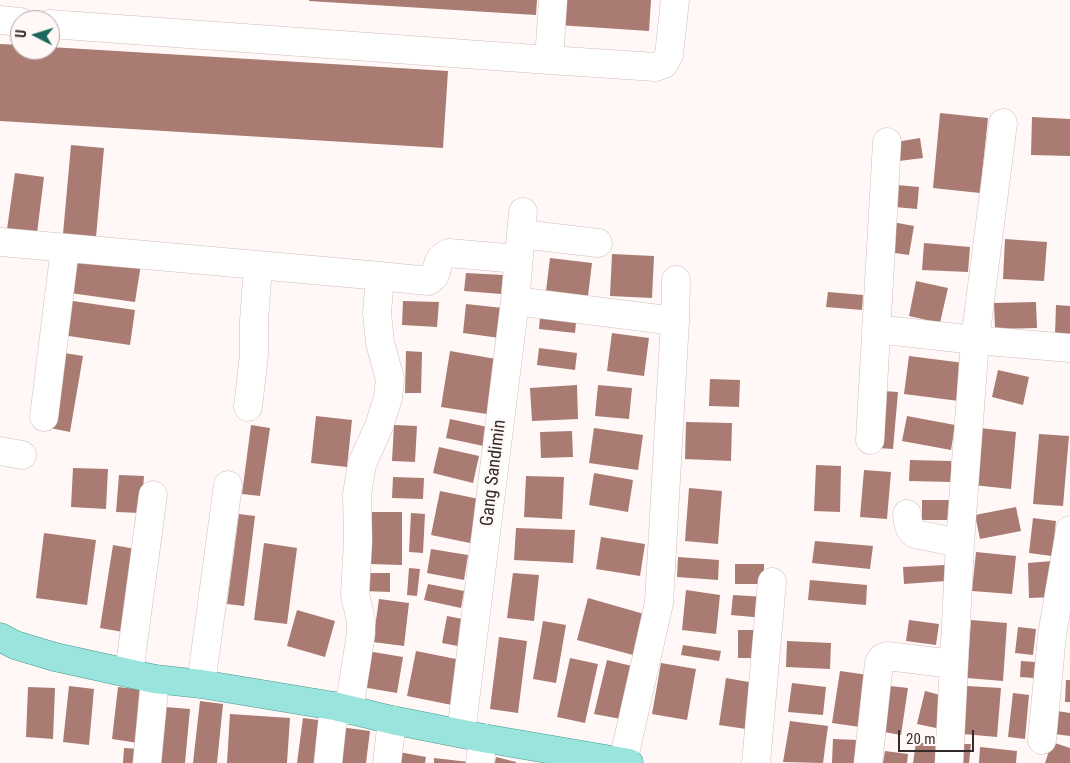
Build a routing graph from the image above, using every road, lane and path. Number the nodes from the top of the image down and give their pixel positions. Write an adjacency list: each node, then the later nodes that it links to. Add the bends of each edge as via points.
1 (2, 0): 4 (street)
2 (553, 0): 6 (street)
3 (675, 0): 6 (street, via 669,55 664,64 656,67)
4 (0, 20)
5 (60, 25): 6 (street)
6 (549, 60)
7 (1003, 123): 19 (street)
8 (887, 142): 18 (street)
9 (521, 235): 11 (street); 14 (street, via 442,256 436,274 428,281); 16 (street, Gang Sandimin)
10 (0, 242): 12 (street)
11 (598, 243)
12 (64, 248): 13 (street); 22 (street)
13 (258, 265): 14 (street); 21 (street)
14 (380, 276): 35 (street, via 377,313 380,343 390,379 379,426 362,464 355,595 361,633)
15 (676, 280): 17 (street)
16 (515, 301): 17 (street); 38 (street, Gang Sandimin)
17 (675, 321): 39 (street, via 659,602)
18 (876, 329): 19 (street); 23 (street)
19 (975, 340): 20 (street); 28 (street)
20 (1070, 348)
21 (248, 407)
22 (44, 417)
23 (870, 440)
24 (228, 484): 34 (street)
25 (153, 495): 32 (street)
26 (907, 514): 28 (street, via 911,532)
27 (1070, 530): 37 (street, via 1052,635)
28 (960, 543): 31 (street)
29 (772, 582): 43 (street)
30 (0, 637): 32 (main road, via 55,657)
31 (954, 664): 44 (street, via 882,658); 45 (street)
32 (129, 673): 33 (main road)
33 (155, 679): 34 (main road); 40 (street)
34 (201, 684): 35 (main road)
35 (342, 708): 36 (main road); 41 (street)
36 (392, 720): 38 (main road); 42 (street)
37 (1042, 740)
38 (475, 745): 39 (main road)
39 (626, 762)
40 (147, 763)
41 (328, 763)
42 (387, 763)
43 (756, 763)
44 (868, 763)
45 (949, 763)

